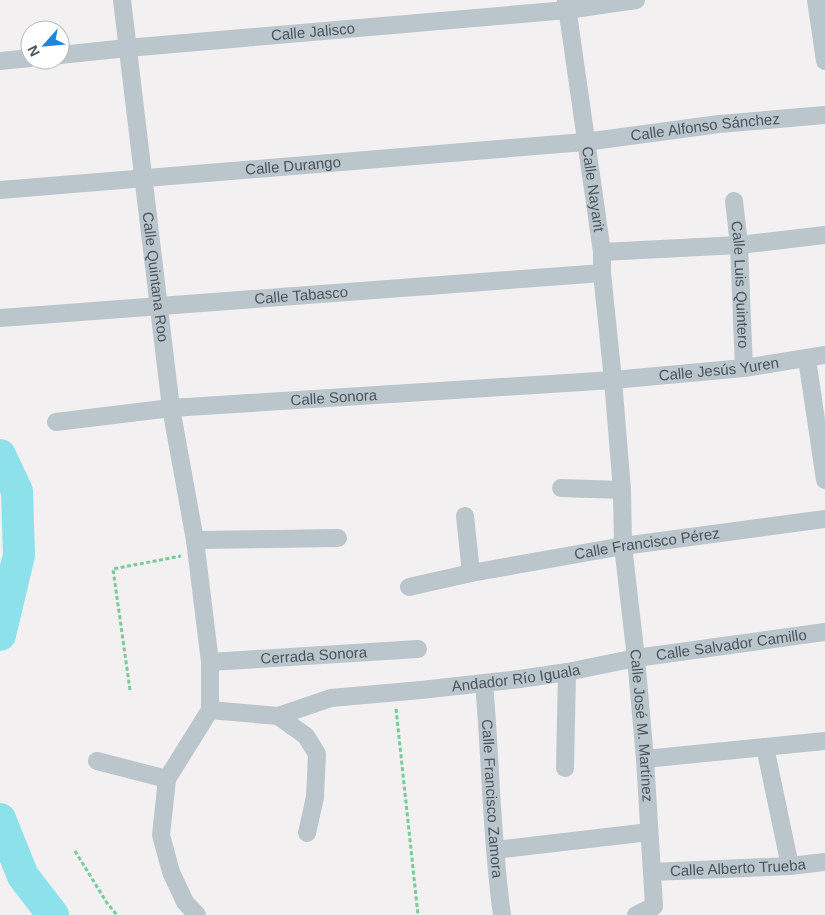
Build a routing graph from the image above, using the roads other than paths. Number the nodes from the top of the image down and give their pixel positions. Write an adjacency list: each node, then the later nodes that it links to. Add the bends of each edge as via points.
1 (122, 0): 5 (street, Calle Quintana Roo)
2 (636, 0): 4 (street, Calle Jalisco)
3 (816, 0): 9 (street)
4 (566, 5): 5 (street, Calle Jalisco); 11 (street, Calle Nayarit)
5 (127, 48): 6 (street, Calle Jalisco); 12 (street, Calle Quintana Roo)
6 (70, 54)
7 (20, 59): 8 (street)
8 (0, 61)
9 (825, 61)
10 (825, 116): 11 (street, Calle Alfonso Sánchez, via 719,124)
11 (585, 142): 12 (street, Calle Durango); 17 (street, Calle Nayarit)
12 (142, 178): 13 (street, Calle Durango); 19 (street, Calle Quintana Roo)
13 (0, 190)
14 (734, 201): 16 (street, Calle Luis Quintero)
15 (825, 235): 16 (street)
16 (739, 245): 17 (street); 23 (street, Calle Luis Quintero)
17 (602, 252): 18 (street, Calle Nayarit)
18 (602, 273): 19 (street, Calle Tabasco); 24 (street, Calle Nayarit)
19 (160, 306): 20 (street, Calle Tabasco); 25 (street, Calle Quintana Roo)
20 (0, 318)
21 (825, 355): 22 (street, Calle Jesús Yuren)
22 (807, 359): 23 (street, Calle Jesús Yuren); 27 (street)
23 (744, 368): 24 (street, Calle Jesús Yuren)
24 (613, 380): 25 (street, Calle Sonora); 29 (street, Calle Nayarit)
25 (171, 408): 26 (street, Calle Sonora); 33 (street, Calle Quintana Roo)
26 (56, 422)
27 (825, 480)
28 (562, 488): 29 (street)
29 (622, 490): 34 (street, Calle José M. Martínez)
30 (465, 516): 35 (street)
31 (825, 520): 34 (street, Calle Francisco Pérez)
32 (338, 538): 33 (street)
33 (196, 546): 40 (street, Calle Quintana Roo)
34 (623, 546): 35 (street, Calle Francisco Pérez); 39 (street, Calle José M. Martínez)
35 (471, 573): 36 (street, Calle Francisco Pérez)
36 (408, 587)
37 (825, 632): 39 (street, Calle Salvador Camillo)
38 (418, 649): 40 (street, Cerrada Sonora)
39 (636, 658): 41 (street, Andador Río Iguala); 47 (street, Calle José M. Martínez)
40 (210, 662): 43 (street, Calle Quintana Roo)
41 (567, 672): 42 (street, Andador Río Iguala); 49 (street)
42 (484, 684): 44 (street, Andador Río Iguala, via 332,698); 53 (street, Calle Francisco Zamora)
43 (210, 710): 44 (street, Andador Río Iguala); 50 (street)
44 (278, 716): 52 (street, via 306,736 317,754 315,797)
45 (825, 741): 46 (street)
46 (766, 747): 47 (street); 55 (street)
47 (645, 759): 51 (street, Calle José M. Martínez)
48 (97, 761): 50 (street)
49 (564, 768)
50 (167, 779): 58 (street, via 161,835 170,872 185,902)
51 (649, 832): 53 (street); 56 (street, Calle José M. Martínez)
52 (307, 833)
53 (495, 850): 59 (street, Calle Francisco Zamora)
54 (825, 862): 55 (street, Calle Alberto Trueba)
55 (790, 866): 56 (street, Calle Alberto Trueba)
56 (652, 872): 57 (street, Calle José M. Martínez)
57 (661, 910): 60 (street)
58 (197, 915)
59 (502, 915)
60 (636, 915)

